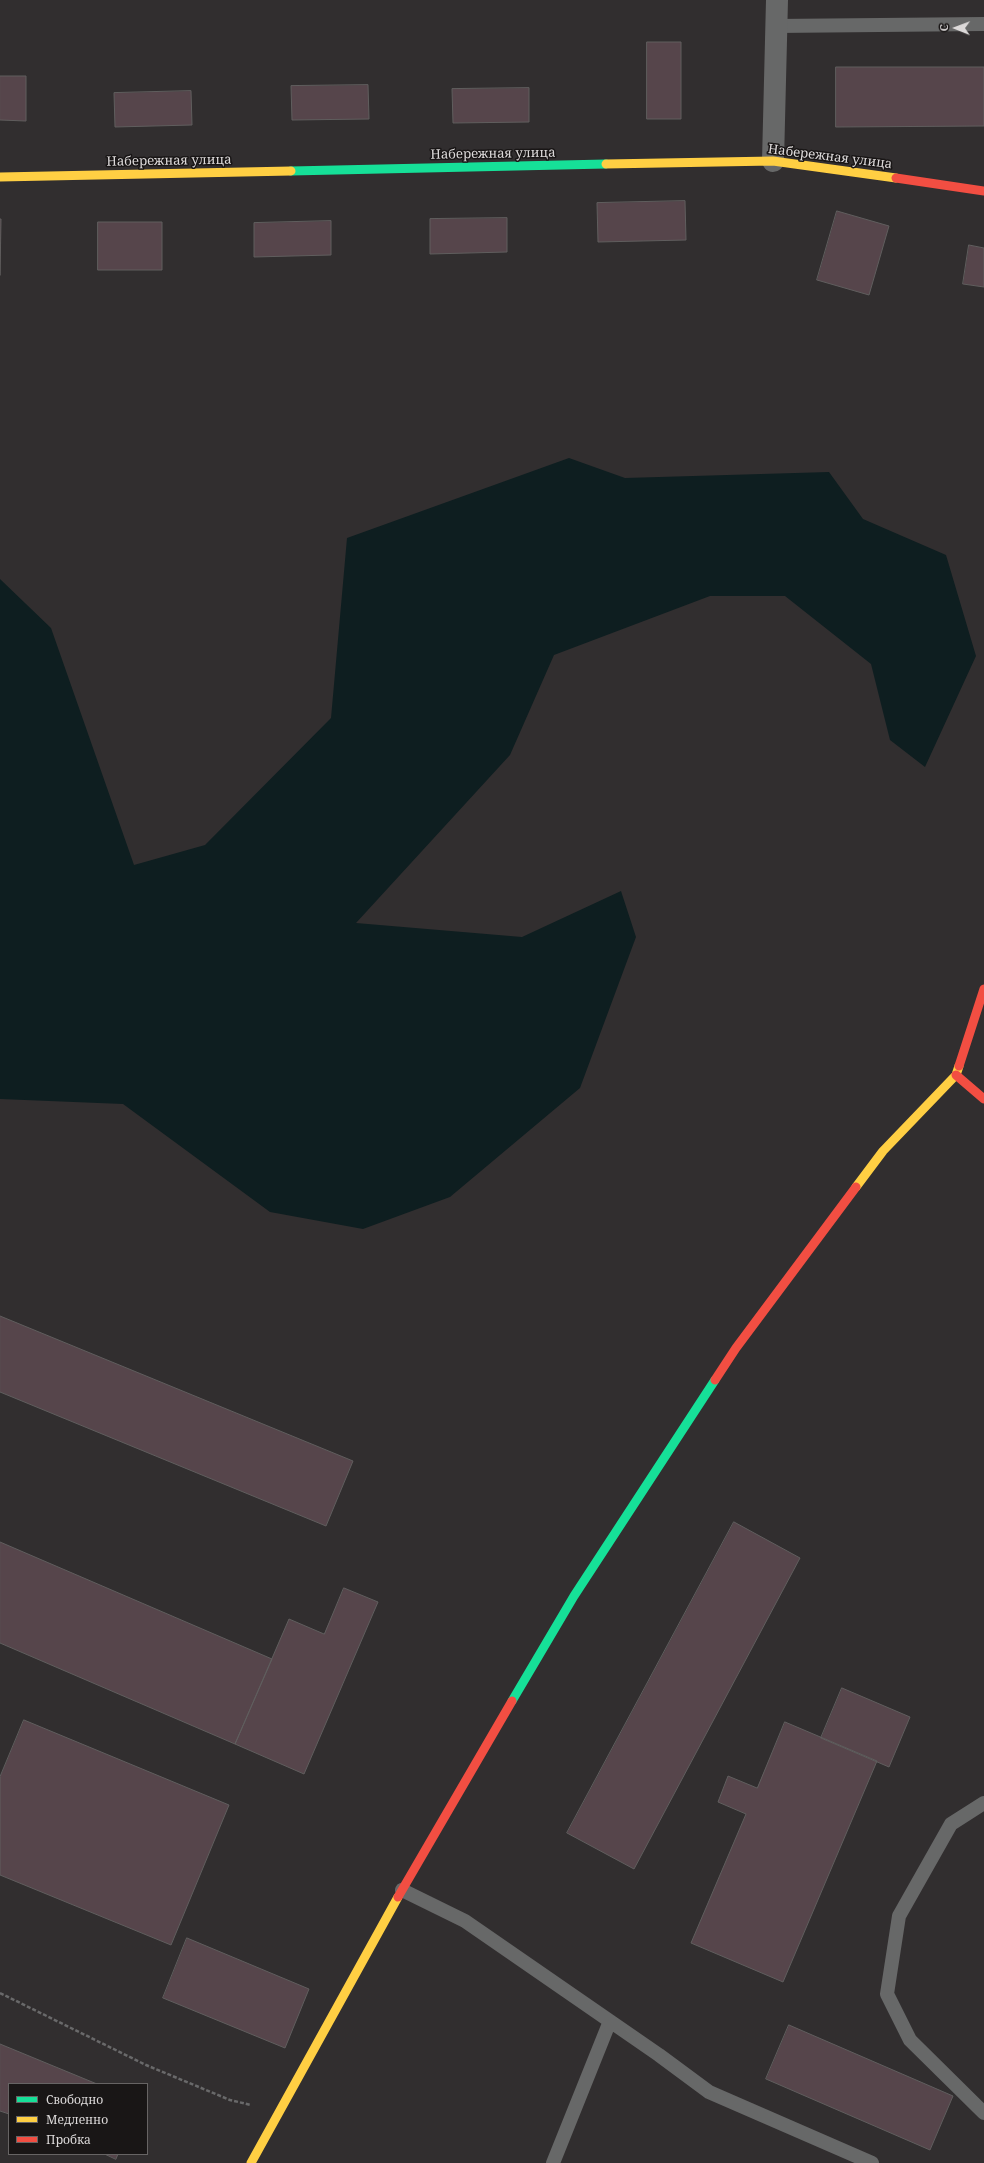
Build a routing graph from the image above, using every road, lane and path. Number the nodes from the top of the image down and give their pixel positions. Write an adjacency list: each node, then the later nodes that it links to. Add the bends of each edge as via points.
1 (777, 0): 3 (street)
2 (984, 24): 3 (lane)
3 (775, 26): 4 (street)
4 (773, 162): 5 (street, Набережная улица); 6 (street, Набережная улица)
5 (0, 177)
6 (984, 191)
7 (984, 989): 8 (street)
8 (956, 1075): 9 (street); 11 (street, via 884,1151 736,1348 574,1596)
9 (984, 1099)
10 (984, 1803): 15 (lane, via 951,1824 899,1916 887,1994 910,2040)
11 (402, 1890): 13 (lane, via 465,1922); 14 (street)
12 (0, 1993): 14 (path, via 146,2065 230,2100 260,2107)
13 (610, 2021): 17 (lane); 18 (lane, via 709,2092)
14 (286, 2100): 16 (street)
15 (984, 2113)
16 (251, 2163)
17 (553, 2163)
18 (872, 2163)

